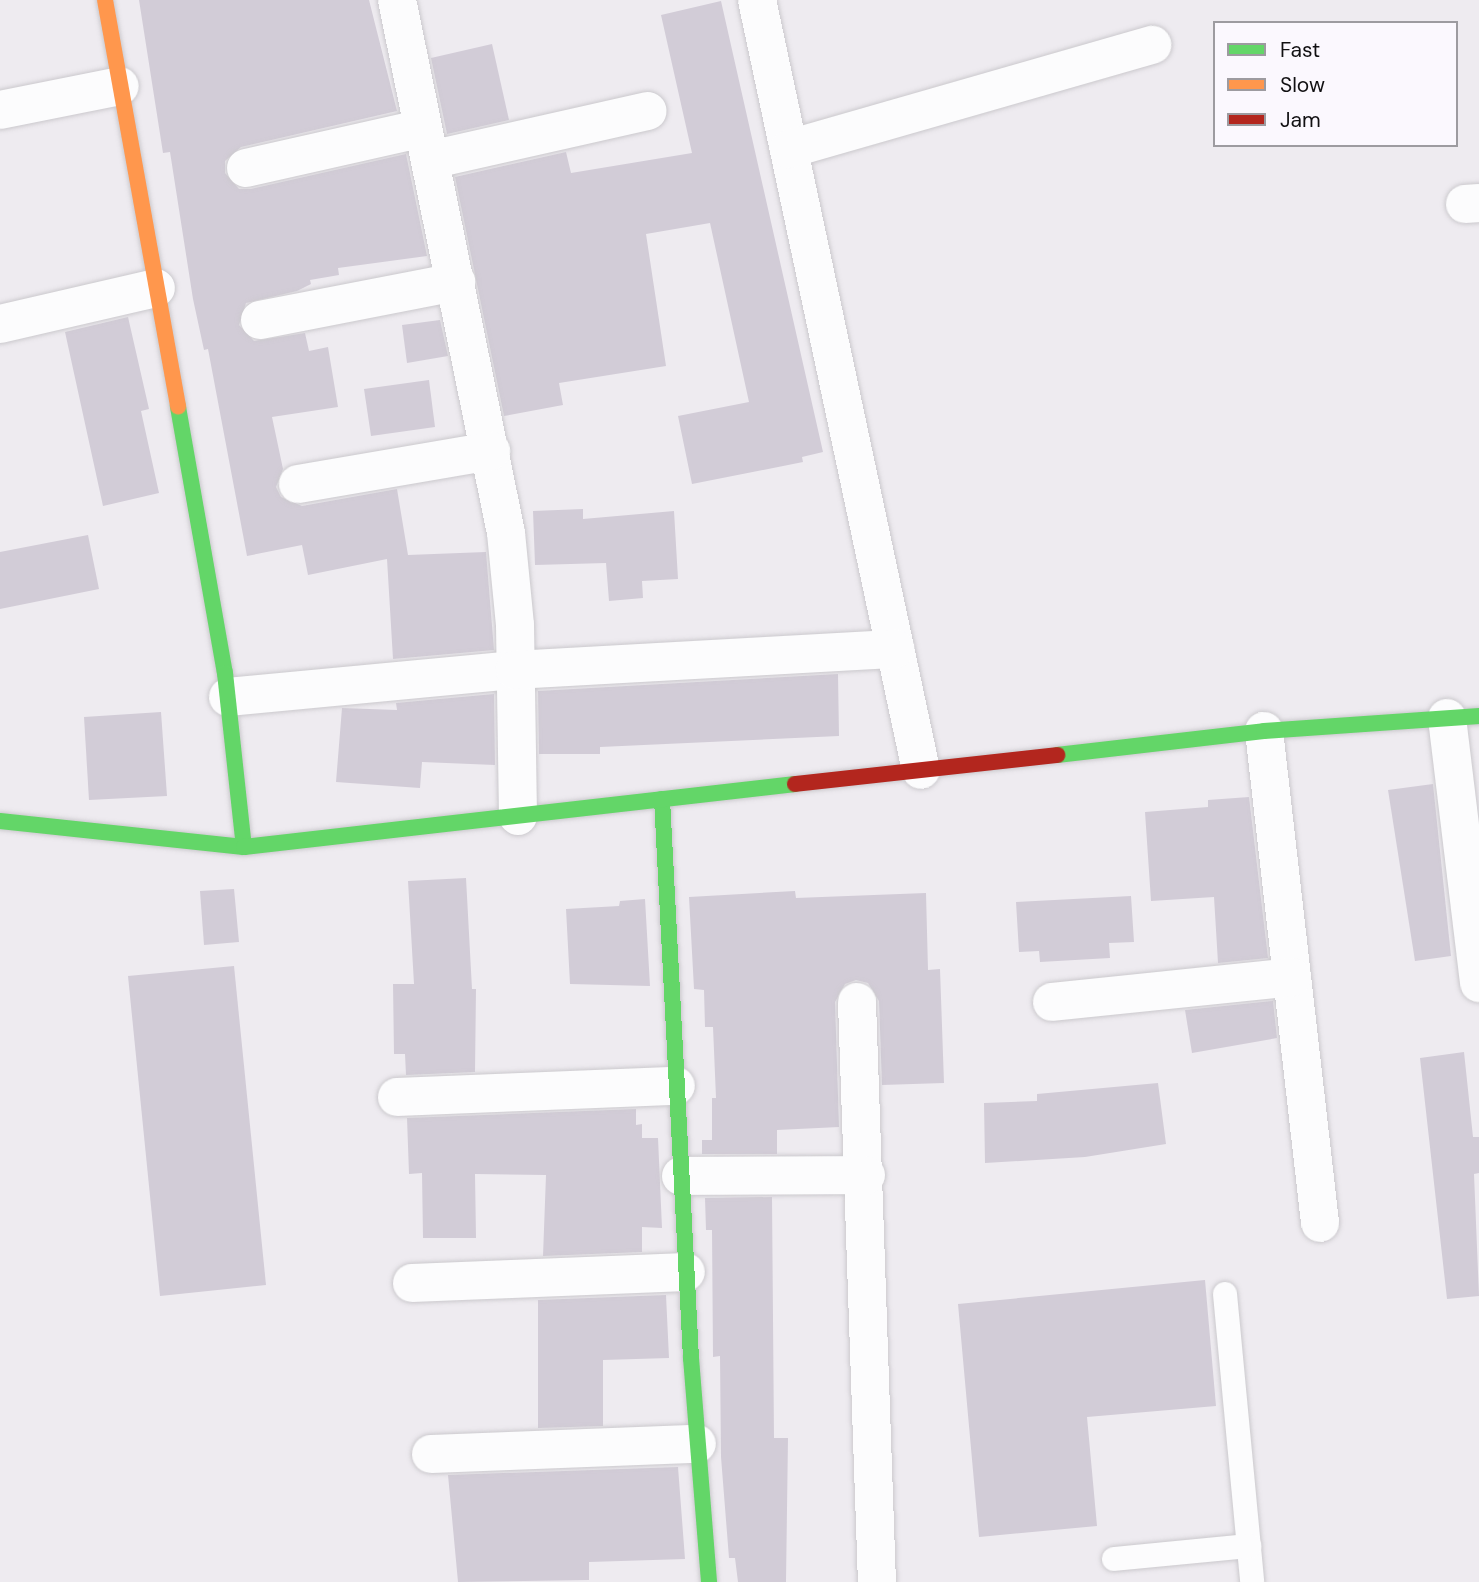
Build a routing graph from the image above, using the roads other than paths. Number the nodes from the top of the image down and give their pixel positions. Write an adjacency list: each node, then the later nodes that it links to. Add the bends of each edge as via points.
1 (105, 0): 5 (street)
2 (397, 0): 8 (street)
3 (757, 0): 9 (street)
4 (1152, 46): 9 (street)
5 (120, 86): 6 (street); 12 (street)
6 (0, 110)
7 (648, 111): 8 (street)
8 (427, 144): 10 (street); 11 (street)
9 (789, 149): 17 (street)
10 (246, 168)
11 (456, 282): 13 (street); 15 (street)
12 (156, 288): 14 (street); 19 (street)
13 (260, 320)
14 (0, 324)
15 (491, 450): 16 (street); 18 (street, via 512,577)
16 (298, 484)
17 (895, 649): 18 (street); 22 (street)
18 (515, 670): 19 (street); 24 (street)
19 (228, 697): 26 (street)
20 (1463, 717): 21 (street); 27 (street)
21 (1264, 731): 22 (street); 28 (street)
22 (921, 770): 23 (street)
23 (662, 799): 24 (street); 31 (street)
24 (518, 816): 26 (street)
25 (0, 821): 26 (street)
26 (244, 847)
27 (1478, 972)
28 (1292, 977): 30 (street); 35 (street)
29 (858, 1002): 33 (street)
30 (1052, 1002)
31 (676, 1086): 32 (street); 34 (street)
32 (397, 1097)
33 (866, 1175): 34 (street); 44 (street)
34 (681, 1176): 36 (street)
35 (1320, 1223)
36 (686, 1272): 37 (street); 39 (street)
37 (412, 1283)
38 (1225, 1294): 41 (lane)
39 (697, 1444): 40 (street); 43 (street)
40 (430, 1454)
41 (1249, 1546): 42 (lane); 45 (lane)
42 (1114, 1559)
43 (709, 1582)
44 (877, 1582)
45 (1252, 1582)

